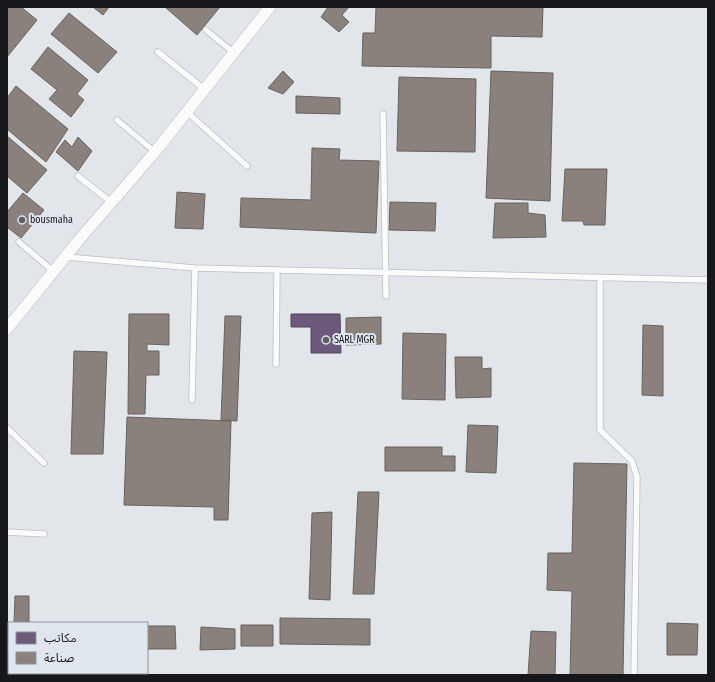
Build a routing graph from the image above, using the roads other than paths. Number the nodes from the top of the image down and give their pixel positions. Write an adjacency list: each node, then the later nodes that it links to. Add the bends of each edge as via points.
1 (270, 7): 4 (street)
2 (206, 30): 4 (lane)
3 (158, 52): 5 (lane)
4 (234, 53): 5 (street)
5 (204, 89): 6 (street)
6 (186, 112): 9 (street); 10 (lane)
7 (383, 114): 18 (lane)
8 (117, 120): 9 (lane)
9 (155, 152): 12 (street)
10 (247, 166)
11 (78, 176): 12 (lane)
12 (111, 202): 14 (street)
13 (19, 242): 17 (lane)
14 (66, 257): 15 (lane); 17 (street)
15 (195, 268): 16 (lane); 24 (lane)
16 (277, 270): 18 (lane); 23 (lane)
17 (53, 271): 22 (street)
18 (385, 272): 19 (lane); 21 (lane)
19 (600, 277): 20 (lane); 29 (lane, via 600,430 632,461 638,477)
20 (708, 280)
21 (386, 296)
22 (7, 329)
23 (276, 364)
24 (192, 400)
25 (7, 428): 26 (lane)
26 (44, 463)
27 (7, 532): 28 (lane)
28 (44, 534)
29 (634, 675)

